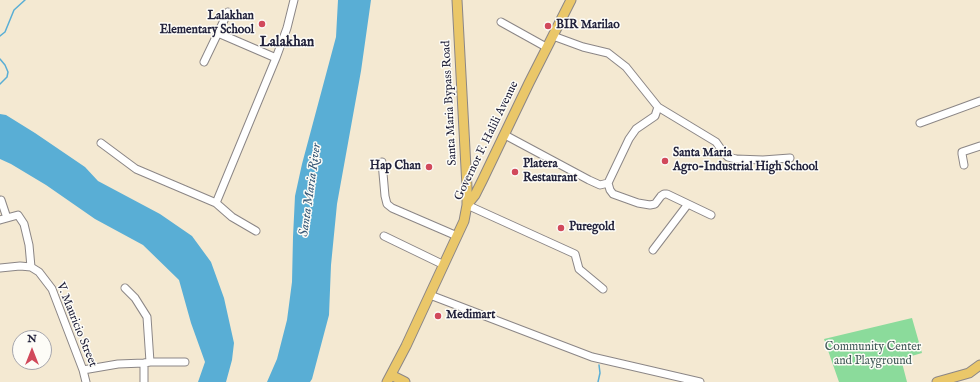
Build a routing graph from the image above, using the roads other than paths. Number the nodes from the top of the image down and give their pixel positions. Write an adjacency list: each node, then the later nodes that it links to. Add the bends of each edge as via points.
1 (294, 0): 9 (street)
2 (457, 0): 24 (main road, Santa Maria Bypass Road)
3 (571, 0): 7 (main road, Governor F. Halili Avenue)
4 (228, 12): 6 (street)
5 (501, 22): 8 (street)
6 (218, 33): 9 (street); 10 (street)
7 (553, 36): 8 (main road, Governor F. Halili Avenue); 12 (street, via 608,53 626,67)
8 (546, 47): 14 (main road, Governor F. Halili Avenue)
9 (276, 58): 22 (street)
10 (204, 62)
11 (980, 101): 13 (street)
12 (658, 107): 17 (street, via 716,142 728,157 762,160); 20 (street, via 655,116 634,132)
13 (920, 123)
14 (505, 135): 20 (street, via 589,180 600,185); 24 (main road, Governor F. Halili Avenue, via 476,195)
15 (101, 143): 22 (street, via 136,169)
16 (980, 146): 19 (street, via 962,152)
17 (790, 158)
18 (382, 162): 29 (street, via 387,204)
19 (964, 165)
20 (608, 183): 23 (street, via 613,194 638,203 655,204 661,196 667,194)
21 (1, 200): 26 (street)
22 (216, 203): 27 (street, via 232,217)
23 (688, 204): 25 (street); 30 (street)
24 (467, 205): 29 (main road, Governor F. Halili Avenue, via 464,221); 35 (street, via 574,254 579,269)
25 (711, 215)
26 (3, 219): 32 (street, via 18,215 24,224)
27 (256, 231)
28 (384, 236): 31 (street)
29 (457, 236): 31 (main road, Governor F. Halili Avenue)
30 (654, 250)
31 (444, 265): 36 (main road, Governor F. Halili Avenue)
32 (31, 267): 33 (street); 40 (street, V. Mauricio Street, via 39,272 52,289)
33 (0, 268)
34 (124, 288): 37 (street, via 135,298 148,317)
35 (603, 289)
36 (430, 296): 41 (main road, Governor F. Halili Avenue); 45 (street, via 592,357)
37 (147, 362): 38 (street); 40 (street); 43 (street)
38 (185, 362)
39 (980, 366): 46 (main road, via 969,373)
40 (83, 370): 42 (street, V. Mauricio Street)
41 (389, 379): 44 (main road)
42 (86, 382)
43 (144, 382)
44 (405, 382)
45 (700, 382)
46 (937, 382)

